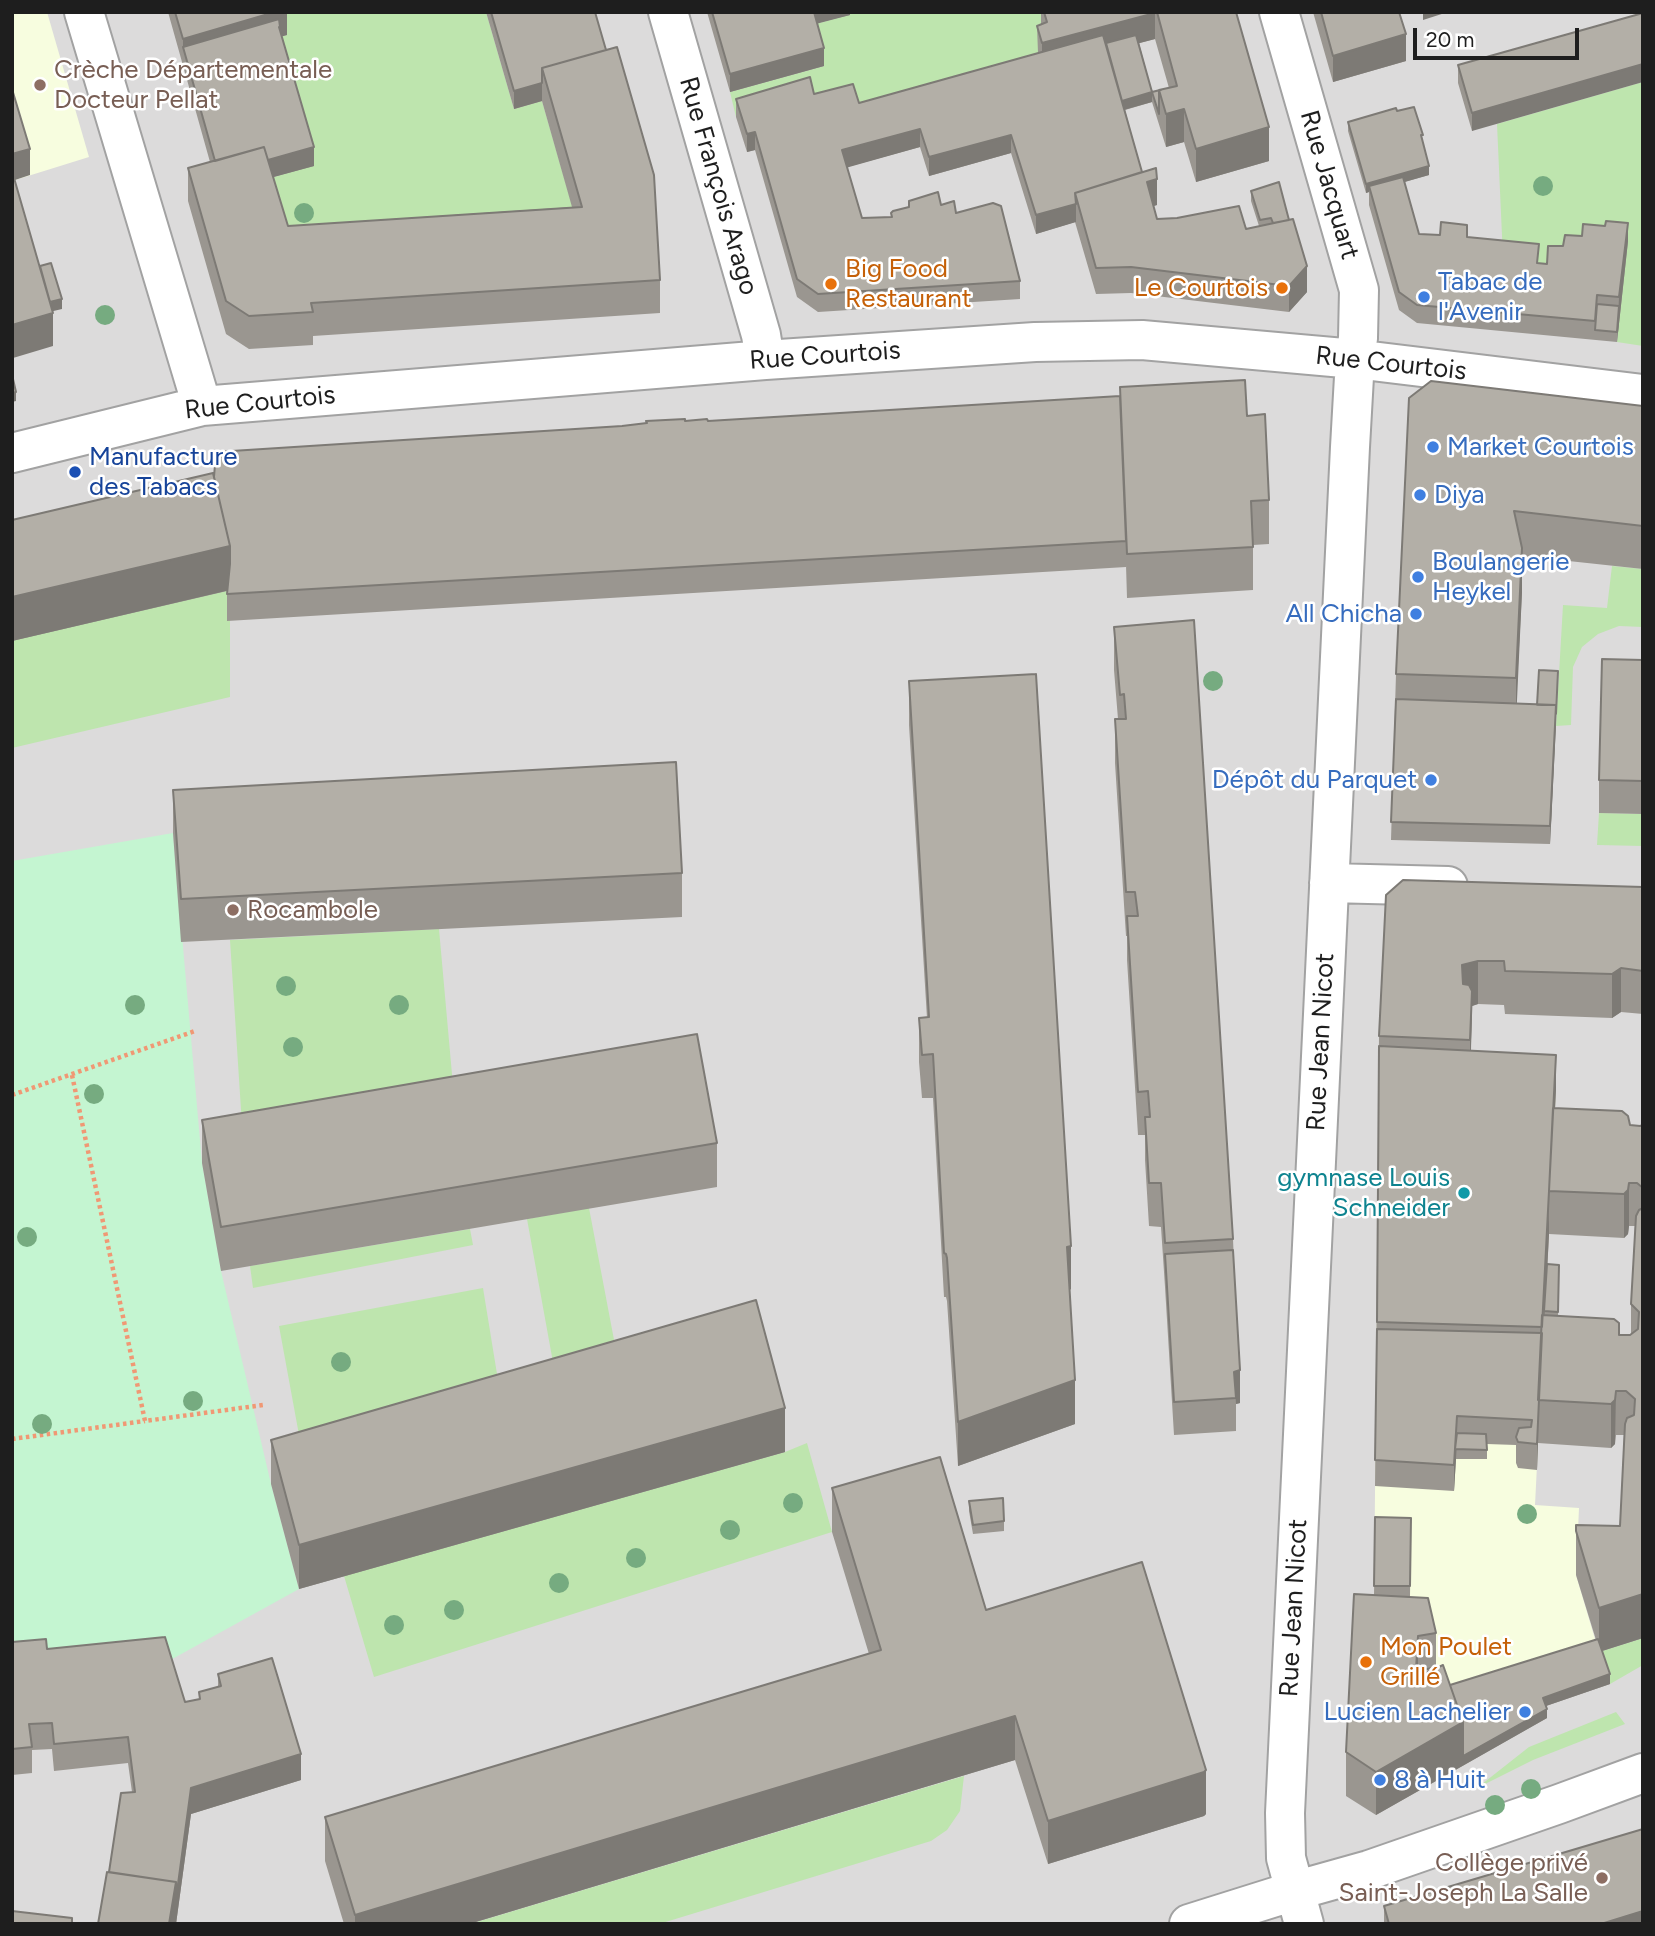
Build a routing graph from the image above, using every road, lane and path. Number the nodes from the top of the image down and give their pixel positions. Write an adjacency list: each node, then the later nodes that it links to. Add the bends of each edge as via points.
1 (84, 12): 7 (street)
2 (668, 12): 5 (street, Rue François Arago)
3 (1279, 12): 4 (street, Rue Jacquart, via 1359,290)
4 (1355, 359): 5 (street, Rue Courtois, via 1142,340 1035,342); 6 (street, Rue Courtois); 9 (street, Rue Jean Nicot)
5 (765, 360): 7 (street, Rue Courtois)
6 (1643, 394)
7 (202, 405): 8 (street, Rue Courtois)
8 (12, 453)
9 (1329, 883): 10 (street); 18 (street, Rue Jean Nicot, via 1285,1813 1286,1858)
10 (1488, 887)
11 (195, 1031): 12 (path)
12 (72, 1075): 13 (path); 15 (path)
13 (12, 1095)
14 (263, 1405): 15 (path)
15 (145, 1421): 16 (path)
16 (12, 1439)
17 (1643, 1773): 18 (street, via 1369,1870)
18 (1299, 1907): 19 (street)
19 (1189, 1924)

